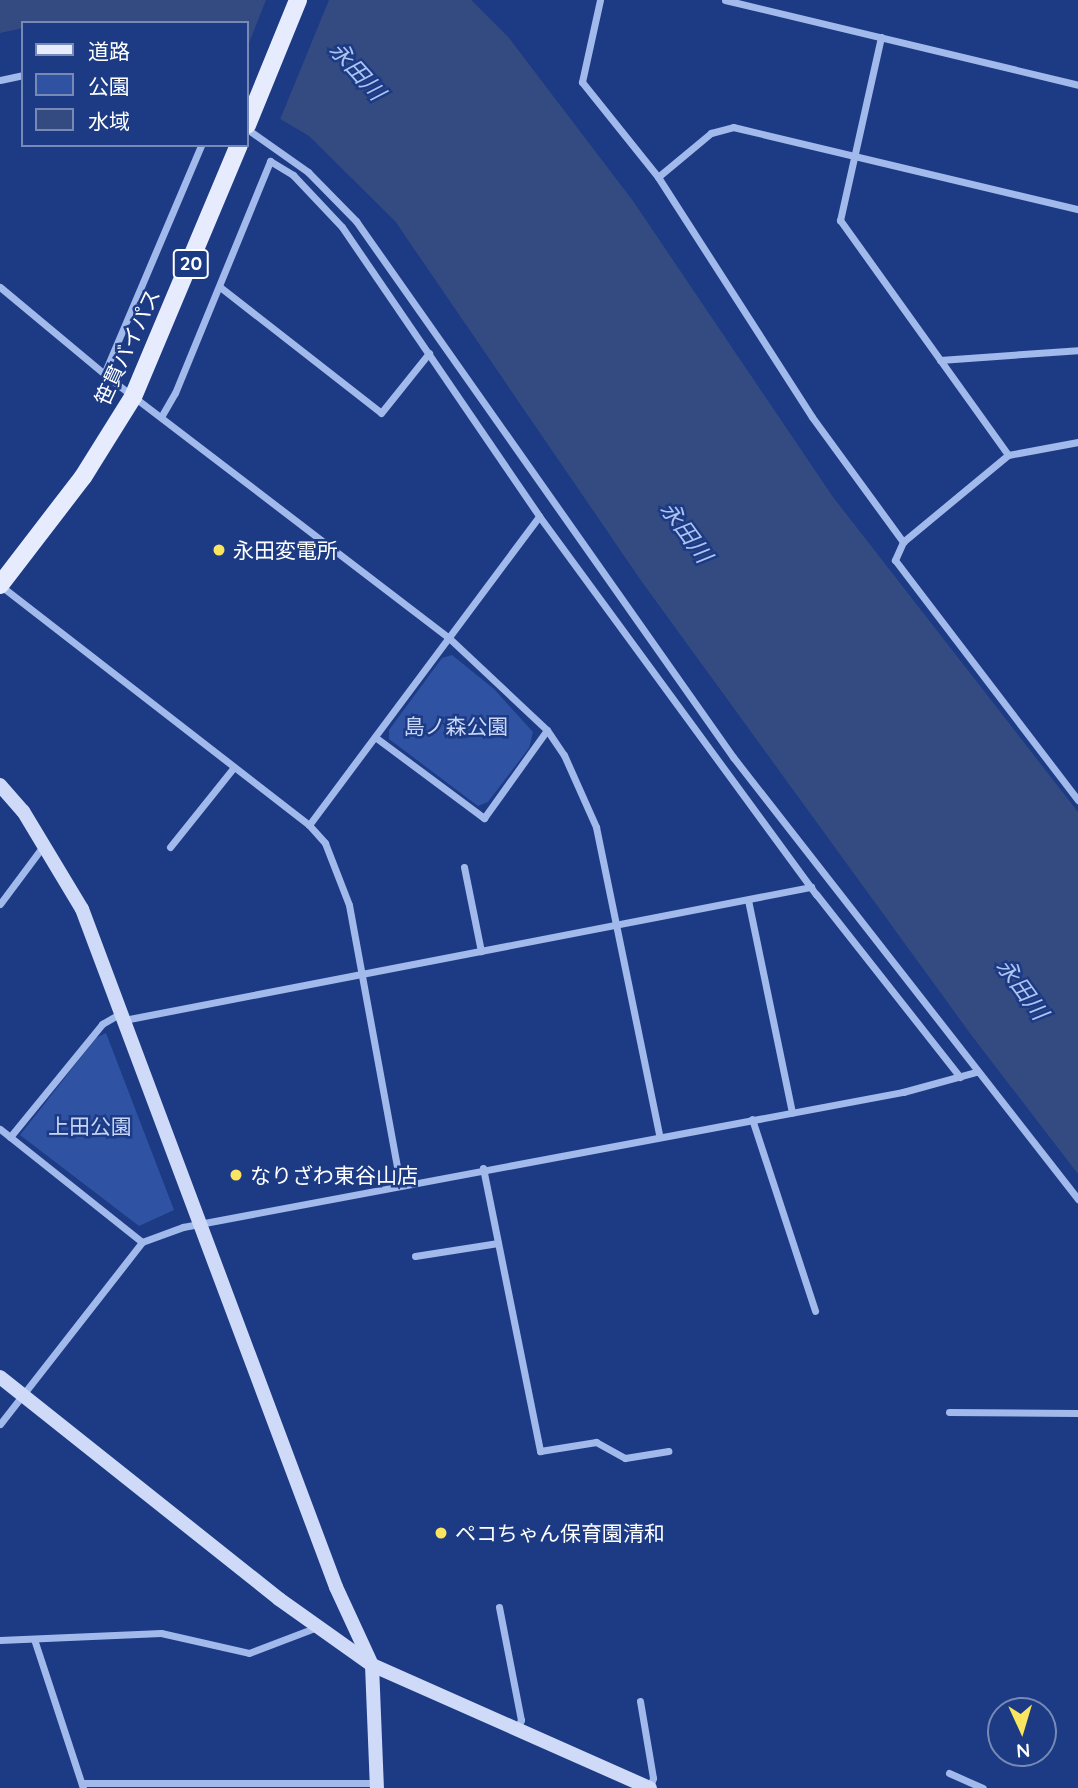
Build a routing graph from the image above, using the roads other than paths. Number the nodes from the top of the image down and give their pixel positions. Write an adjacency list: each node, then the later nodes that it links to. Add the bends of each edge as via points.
1 (298, 0): 8 (main road)
2 (600, 0): 13 (street, via 582,82)
3 (725, 0): 4 (street)
4 (881, 37): 7 (street); 12 (street)
5 (21, 75): 6 (street)
6 (0, 80)
7 (1078, 85)
8 (248, 125)
9 (248, 128): 45 (street, via 308,172 356,221 733,757)
10 (200, 147): 20 (street)
11 (238, 147): 21 (main road, 笹貫バイパス / 20)
12 (856, 156): 13 (street, via 733,127 711,133); 14 (street); 19 (street, via 840,220)
13 (658, 177): 26 (street, via 812,417)
14 (1078, 209)
15 (0, 287): 20 (street)
16 (220, 287): 18 (street, via 381,413); 18 (street, via 270,161 293,175 342,227); 22 (street)
17 (1078, 350): 19 (street)
18 (429, 353): 25 (street)
19 (940, 360): 24 (street)
20 (104, 374): 21 (street)
21 (133, 397): 22 (street); 27 (main road, 笹貫バイパス / 20, via 83,477)
22 (161, 417): 28 (street)
23 (1078, 442): 24 (street)
24 (1008, 455): 26 (street)
25 (539, 516): 28 (street); 38 (street)
26 (903, 542): 33 (street, via 895,560)
27 (0, 585): 31 (street)
28 (449, 638): 29 (street); 30 (street)
29 (547, 730): 30 (street, via 484,818); 41 (street, via 564,755 596,827)
30 (375, 737): 34 (street)
31 (234, 766): 34 (street); 36 (street)
32 (0, 785): 35 (street)
33 (1078, 800)
34 (309, 825): 43 (street, via 325,844 343,884)
35 (45, 844): 40 (street); 44 (street, via 82,909)
36 (170, 847)
37 (464, 867): 42 (street)
38 (811, 887): 39 (street); 46 (street)
39 (748, 900): 41 (street); 47 (street)
40 (0, 904)
41 (616, 925): 42 (street); 50 (street)
42 (481, 951): 43 (street)
43 (362, 974): 44 (street); 53 (street)
44 (123, 1016): 51 (street, via 102,1024); 55 (street)
45 (976, 1072): 46 (street); 54 (street)
46 (960, 1077): 47 (street)
47 (792, 1112): 48 (street)
48 (752, 1119): 50 (street); 59 (street)
49 (0, 1129): 51 (street)
50 (659, 1135): 52 (street)
51 (10, 1137): 56 (street)
52 (483, 1168): 53 (street); 57 (street)
53 (400, 1184): 55 (street)
54 (1078, 1199)
55 (200, 1222): 56 (street); 70 (street, via 336,1587)
56 (142, 1242): 61 (street)
57 (498, 1243): 58 (street); 65 (street, via 540,1451 596,1442 625,1458)
58 (415, 1256)
59 (815, 1311)
60 (0, 1377): 61 (street)
61 (23, 1395): 64 (street); 67 (street)
62 (949, 1412): 63 (street)
63 (1078, 1413)
64 (0, 1424)
65 (668, 1451)
66 (499, 1607): 72 (street, via 521,1720)
67 (318, 1627): 68 (street, via 248,1653 161,1633); 70 (street)
68 (34, 1639): 69 (street); 74 (street)
69 (0, 1640)
70 (372, 1665): 72 (street); 75 (street)
71 (640, 1701): 76 (street, via 653,1778)
72 (517, 1729): 76 (street)
73 (949, 1773): 77 (street)
74 (83, 1785): 75 (street)
75 (377, 1786)
76 (650, 1788)
77 (983, 1788)

